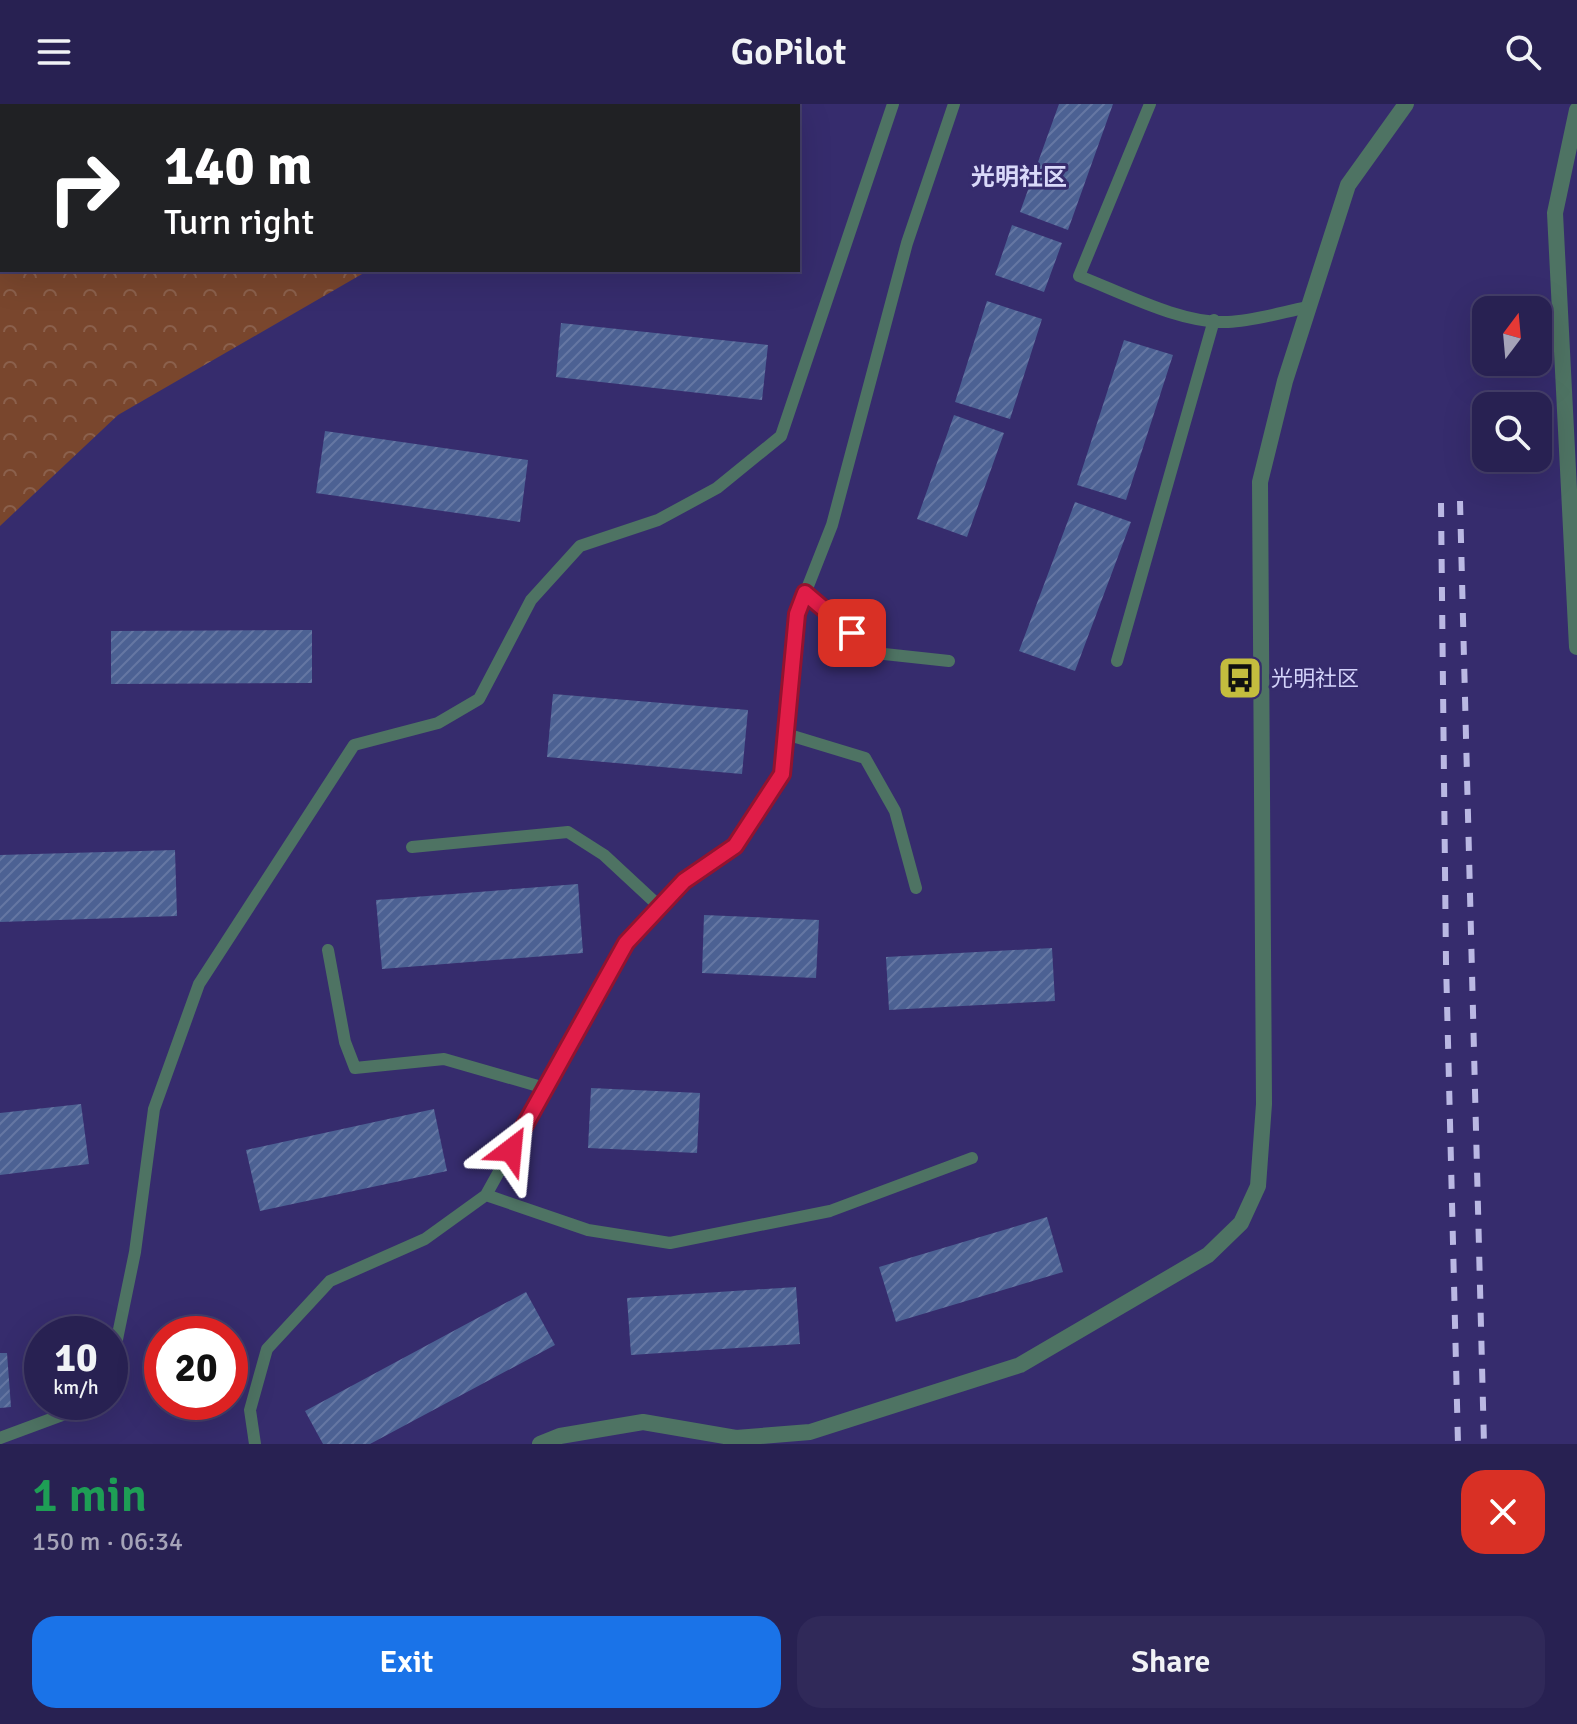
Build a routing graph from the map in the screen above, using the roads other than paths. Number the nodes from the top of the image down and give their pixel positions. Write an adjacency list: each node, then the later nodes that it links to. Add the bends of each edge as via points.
1 (893, 104): 20 (lane, via 781,436 705,495 658,520 580,546 531,600 479,699 438,723 354,745 199,984 154,1109)
2 (954, 104): 8 (lane, via 907,243 832,525)
3 (1150, 104): 7 (lane, via 1079,276 1182,316)
4 (1406, 104): 6 (street, via 1348,185)
5 (1577, 110): 9 (street, via 1555,213)
6 (1308, 307): 7 (lane); 24 (street, via 1260,482 1264,1104 1258,1186 1241,1223 1208,1255 1020,1365 810,1432 736,1438 643,1422)
7 (1214, 320): 11 (lane)
8 (805, 593): 10 (lane, via 875,653); 12 (lane, via 797,614)
9 (1577, 647)
10 (949, 661)
11 (1117, 661)
12 (786, 734): 14 (lane, via 865,758 895,811); 15 (lane, via 782,774 735,846 684,881)
13 (412, 847): 15 (lane, via 568,832 604,855)
14 (916, 888)
15 (660, 907): 17 (lane, via 626,943)
16 (328, 950): 17 (lane, via 355,1068 444,1059)
17 (545, 1088): 19 (lane)
18 (972, 1158): 19 (lane, via 830,1211 670,1243 588,1230)
19 (486, 1195): 23 (lane, via 425,1239 330,1281 278,1337 267,1349 250,1410)
20 (122, 1316)
21 (49, 1420): 22 (lane)
22 (0, 1438)
23 (255, 1444)
24 (540, 1444)

